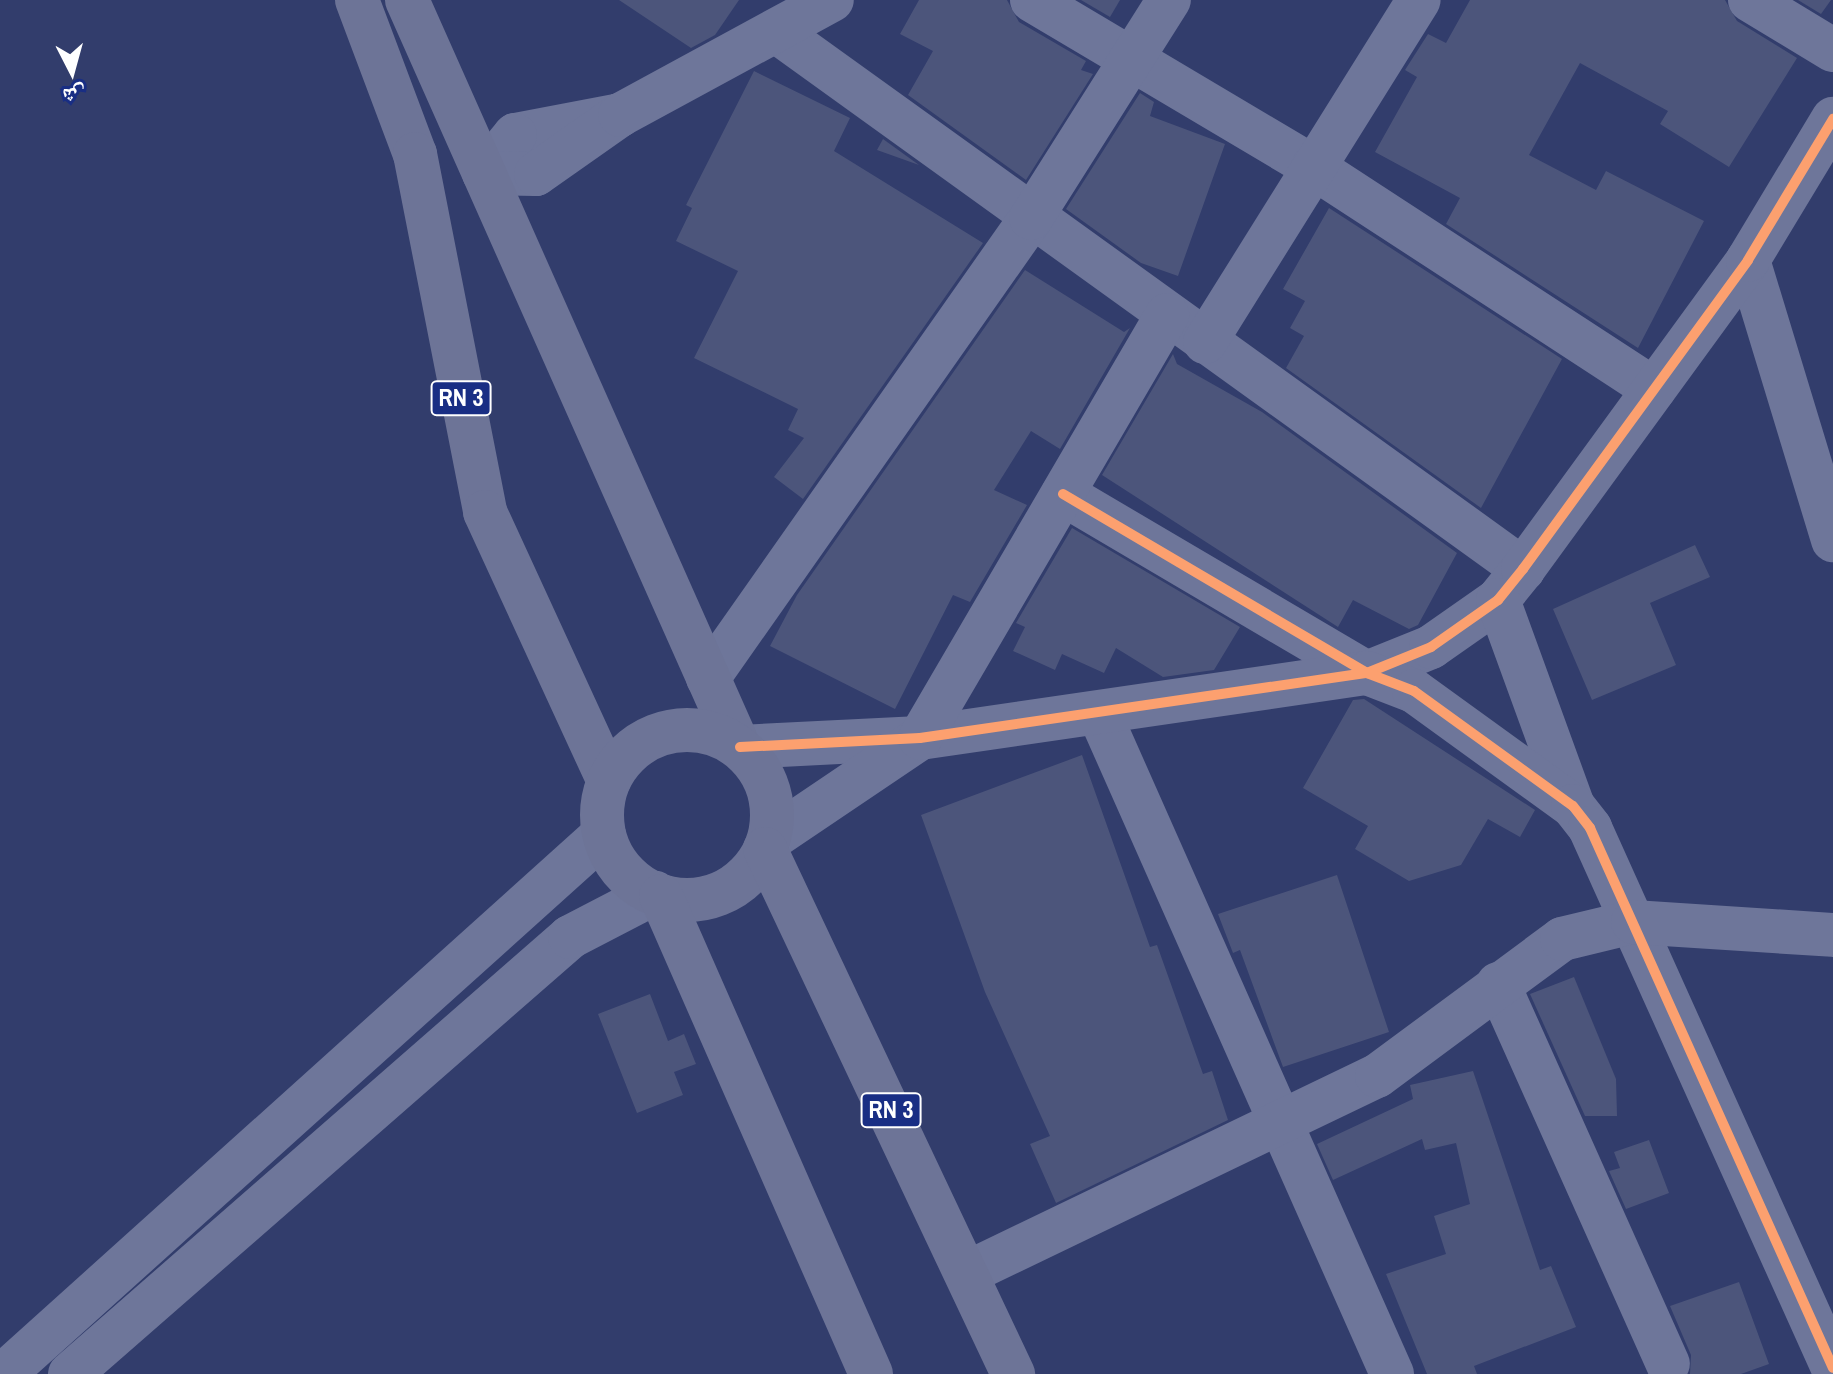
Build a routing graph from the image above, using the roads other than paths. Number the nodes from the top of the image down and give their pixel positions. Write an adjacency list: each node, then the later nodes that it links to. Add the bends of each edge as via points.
1 (357, 0): 14 (main road, RN 3, via 399,103)
2 (407, 0): 13 (main road)
3 (832, 0): 8 (street)
4 (1032, 0): 10 (street)
5 (1169, 0): 10 (street)
6 (1419, 0): 12 (street)
7 (1750, 0): 9 (street)
8 (780, 34): 13 (street, via 620,115 515,135); 15 (street)
9 (1833, 50)
10 (1133, 59): 12 (street); 15 (street)
11 (1833, 119): 16 (street)
12 (1313, 167): 18 (street); 19 (street)
13 (484, 173): 14 (main road); 24 (main road)
14 (426, 200): 28 (main road, RN 3, via 485,512)
15 (1031, 218): 17 (street); 24 (street)
16 (1748, 260): 19 (street); 21 (street)
17 (1167, 315): 18 (street); 20 (street)
18 (1205, 342): 22 (street)
19 (1654, 389): 22 (street)
20 (1063, 494): 23 (street); 26 (street)
21 (1833, 540)
22 (1511, 584): 23 (street, via 1431,647); 29 (street)
23 (1367, 673): 25 (street); 29 (street, via 1436,705)
24 (708, 678): 27 (main road)
25 (1099, 713): 26 (street); 36 (street)
26 (920, 738): 27 (street); 31 (street)
27 (739, 747): 28 (main road, via 690,729 665,733 622,760); 31 (main road, via 769,789)
28 (609, 781): 30 (main road)
29 (1573, 806): 33 (street)
30 (604, 834): 32 (main road, via 622,870); 40 (street)
31 (767, 844): 32 (main road, via 733,886 711,897); 37 (main road, RN 3)
32 (658, 894): 41 (street, via 570,937); 42 (main road)
33 (1633, 922): 34 (street); 35 (street, via 1562,939); 39 (street)
34 (1833, 935)
35 (1498, 984): 36 (street, via 1377,1076); 38 (street)
36 (1285, 1125): 37 (street); 44 (street)
37 (969, 1272): 43 (main road, RN 3)
38 (1668, 1364)
39 (1833, 1368)
40 (4, 1374)
41 (70, 1374)
42 (871, 1374)
43 (1013, 1374)
44 (1392, 1374)

